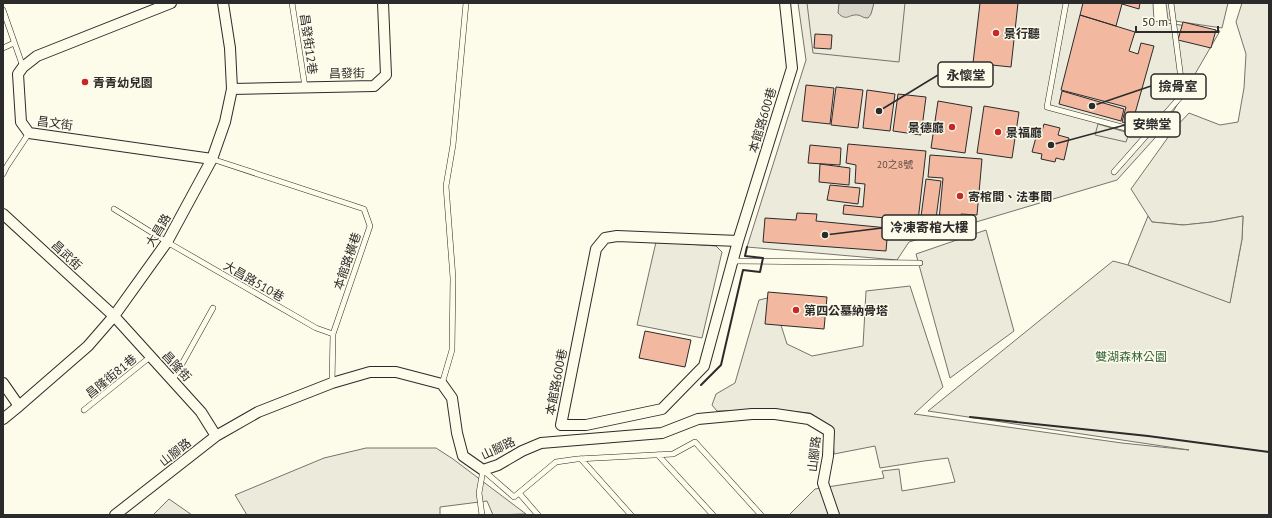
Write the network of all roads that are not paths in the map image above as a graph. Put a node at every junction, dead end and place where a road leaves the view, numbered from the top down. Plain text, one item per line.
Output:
1 (171, 3) edge
2 (223, 3) edge
3 (292, 3) edge
4 (383, 3) edge
5 (466, 3) edge
6 (785, 3) edge
7 (1066, 3) edge
8 (1171, 3) edge
9 (3, 10) edge
10 (14, 43) junction
11 (3, 48) edge
12 (23, 67) junction
13 (305, 87) junction
14 (232, 89) junction
15 (29, 132) junction
16 (1148, 134) junction
17 (212, 159) junction
18 (5, 165) edge
19 (1114, 172) dead end
20 (3, 174) edge
21 (114, 209) dead end
22 (3, 214) edge
23 (738, 241) junction
24 (167, 242) junction
25 (733, 261) junction
26 (920, 263) dead end
27 (213, 308) dead end
28 (114, 316) junction
29 (333, 334) junction
30 (150, 357) junction
31 (173, 380) junction
32 (3, 383) edge
33 (332, 383) junction
34 (442, 384) junction
35 (19, 406) junction
36 (84, 410) dead end
37 (3, 419) edge
38 (216, 436) junction
39 (658, 455) junction
40 (581, 459) junction
41 (482, 470) junction
42 (519, 493) junction
43 (115, 515) edge
44 (482, 515) edge
45 (538, 515) edge
46 (631, 515) edge
47 (713, 515) edge
48 (761, 515) edge
49 (834, 515) edge

1 - 12 street
2 - 14 street, 大昌路
3 - 13 lane, 昌發街12巷
4 - 13 street, 昌發街
5 - 34 lane
6 - 23 street, 本館路600巷
7 - 16 lane
8 - 16 lane
9 - 10 lane
10 - 11 lane
10 - 12 lane
12 - 15 street, 昌文街
13 - 14 street, 昌發街
14 - 17 street, 大昌路
15 - 17 street, 昌文街
15 - 18 lane
16 - 19 lane
17 - 24 street, 大昌路
17 - 29 lane, 本館路橫巷
18 - 20 lane
21 - 24 lane, 大昌路510巷
22 - 28 street, 昌武街
23 - 25 street, 本館路600巷
23 - 25 street, 本館路600巷
24 - 28 street, 大昌路
24 - 29 lane, 大昌路510巷
25 - 26 lane
27 - 31 lane
28 - 30 street, 昌隆街
28 - 35 street, 大昌路
29 - 33 lane, 本館路橫巷
30 - 31 street, 昌隆街
30 - 36 lane, 昌隆街81巷
31 - 38 street, 昌隆街
32 - 35 street
33 - 34 street, 山腳路
33 - 38 street, 山腳路
34 - 41 street, 山腳路
35 - 37 street, 大昌路
38 - 43 street, 山腳路
39 - 40 lane
39 - 47 lane
39 - 48 lane
40 - 42 lane
40 - 46 lane
41 - 42 lane
41 - 44 lane
41 - 49 street, 山腳路
42 - 45 lane

